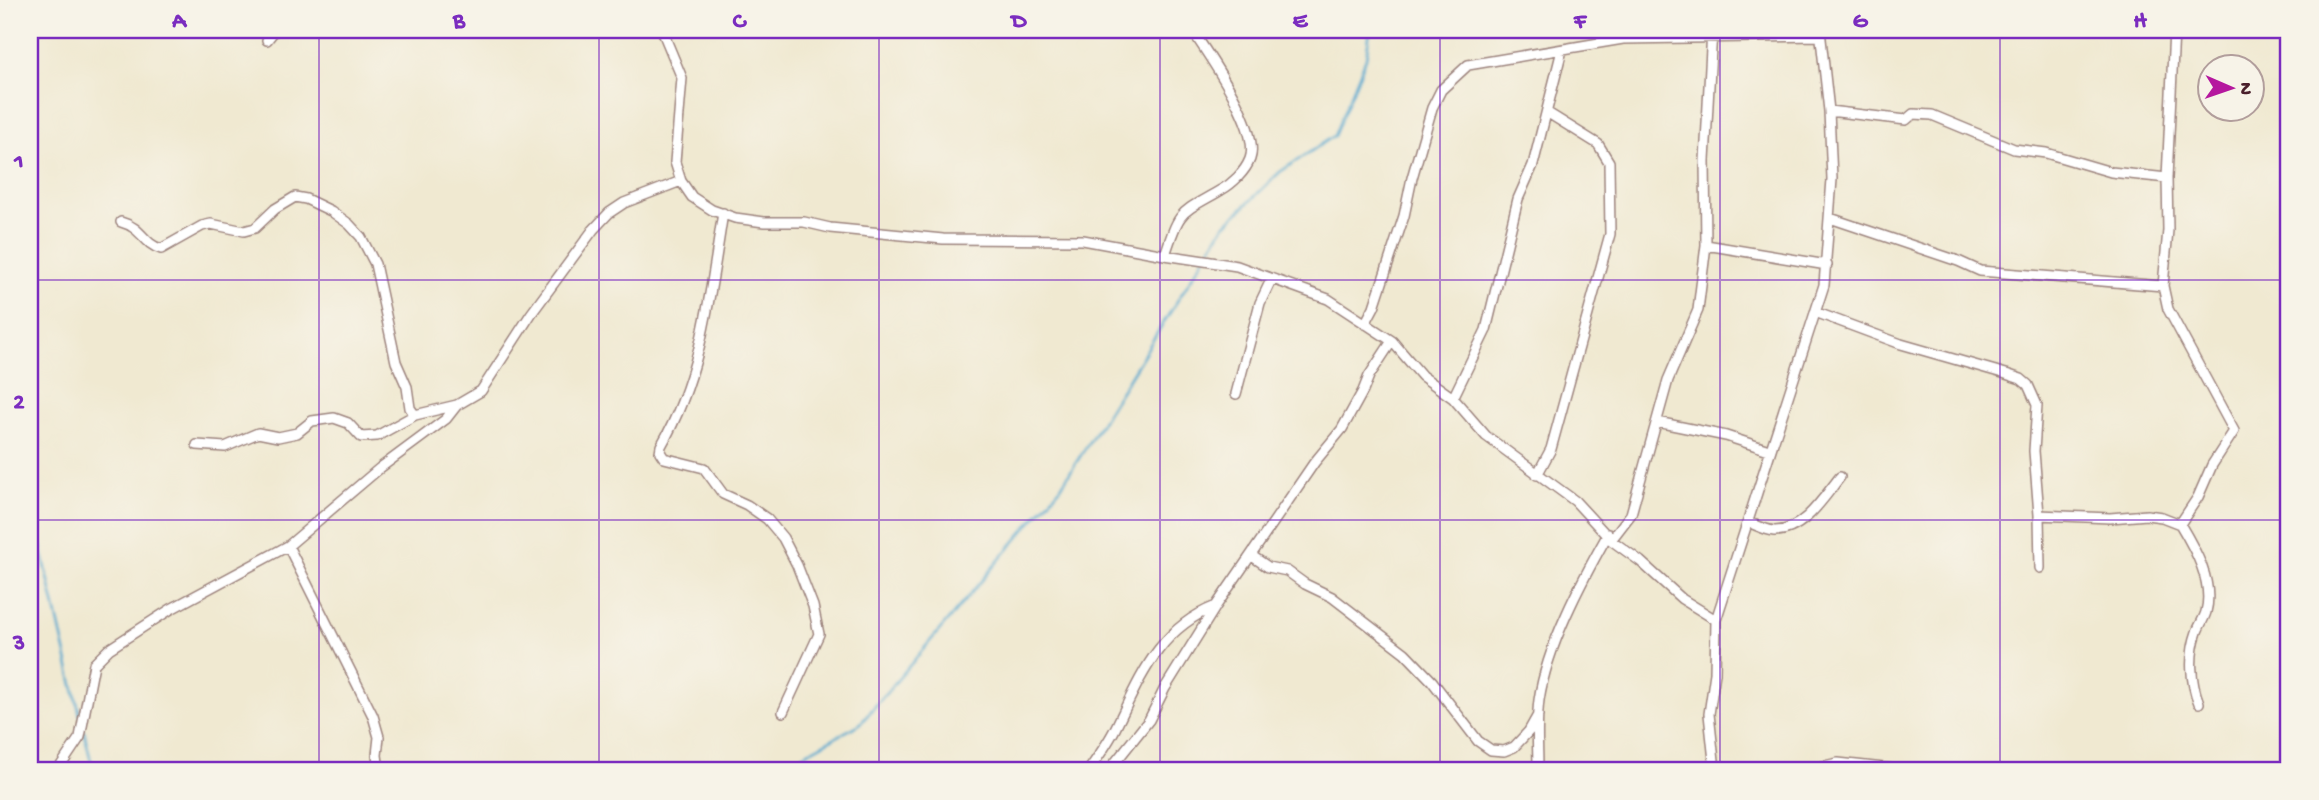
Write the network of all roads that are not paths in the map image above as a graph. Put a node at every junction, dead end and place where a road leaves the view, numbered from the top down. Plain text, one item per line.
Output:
1 (275, 30) edge
2 (662, 30) edge
3 (1192, 30) edge
4 (2174, 30) edge
5 (1821, 33) edge
6 (1712, 34) edge
7 (1671, 35) edge
8 (267, 40) dead end
9 (1562, 50) junction
10 (1829, 111) junction
11 (1548, 113) junction
12 (2167, 178) junction
13 (681, 181) junction
14 (723, 214) junction
15 (1830, 218) junction
16 (121, 222) dead end
17 (1706, 244) junction
18 (1165, 255) junction
19 (1827, 264) junction
20 (1272, 280) junction
21 (2163, 286) junction
22 (1815, 312) junction
23 (1365, 324) junction
24 (1392, 341) junction
25 (1236, 394) dead end
26 (1453, 398) junction
27 (457, 405) junction
28 (415, 415) junction
29 (1657, 422) junction
30 (197, 445) dead end
31 (1769, 450) junction
32 (1537, 475) junction
33 (1840, 477) dead end
34 (2039, 515) junction
35 (1748, 522) junction
36 (2180, 524) junction
37 (1609, 537) junction
38 (288, 546) junction
39 (1252, 556) junction
40 (2040, 568) dead end
41 (1216, 606) junction
42 (1716, 620) junction
43 (2199, 703) dead end
44 (783, 712) dead end
45 (1538, 715) junction
46 (58, 770) edge
47 (379, 770) edge
48 (1089, 770) edge
49 (1112, 770) edge
50 (1538, 770) edge
51 (1715, 770) edge
52 (1805, 770) edge
53 (1902, 770) edge

1 - 8 street
2 - 13 street
3 - 18 street
4 - 12 street
5 - 6 street
5 - 10 street
6 - 7 street
6 - 17 street
7 - 9 street
9 - 11 street
9 - 23 street
10 - 12 street
10 - 15 street
11 - 26 street
11 - 32 street
12 - 21 street
13 - 14 street
13 - 27 street
14 - 18 street
14 - 44 street
15 - 19 street
15 - 21 street
16 - 28 street
17 - 19 street
17 - 29 street
18 - 20 street
19 - 22 street
20 - 23 street
20 - 25 street
21 - 36 street
22 - 31 street
22 - 34 street
23 - 24 street
24 - 26 street
24 - 39 street
26 - 32 street
27 - 28 street
27 - 38 street
28 - 30 street
29 - 31 street
29 - 37 street
31 - 35 street
32 - 37 street
33 - 35 street
34 - 36 street
34 - 40 street
35 - 42 street
36 - 43 street
37 - 42 street
37 - 45 street
38 - 46 street
38 - 47 street
39 - 41 street
39 - 45 street
41 - 48 street
41 - 49 street
42 - 51 street
45 - 50 street
52 - 53 street

